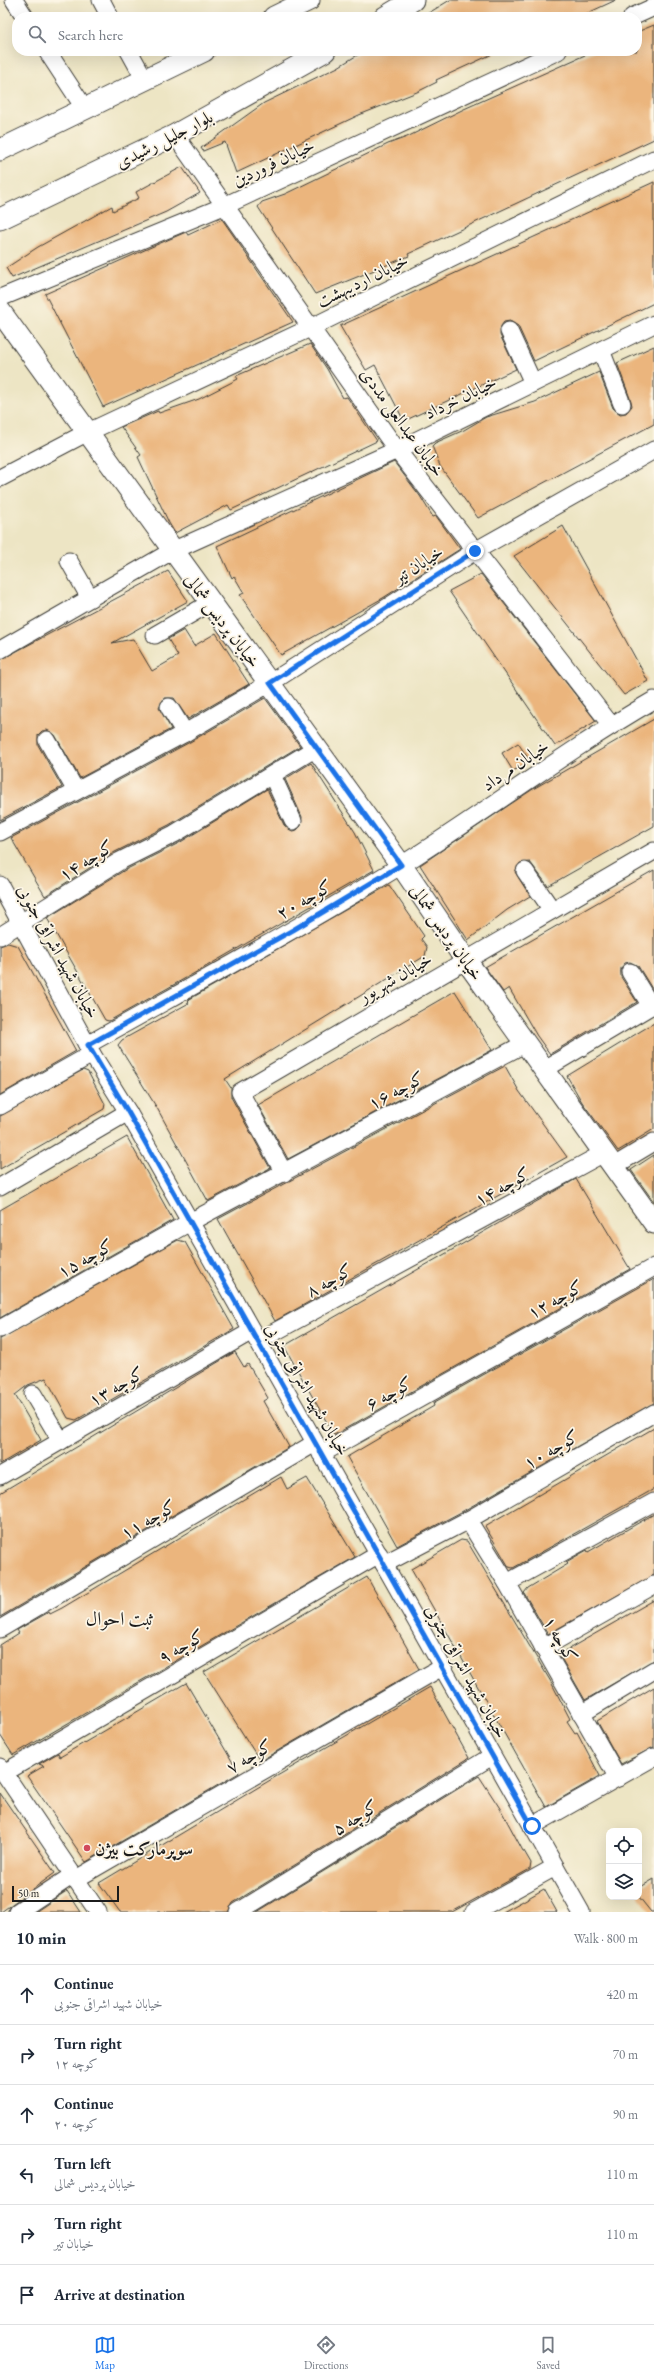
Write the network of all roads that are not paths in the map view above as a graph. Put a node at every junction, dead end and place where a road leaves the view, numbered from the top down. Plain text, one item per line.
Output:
1 (14, 0) edge
2 (101, 0) edge
3 (309, 0) edge
4 (413, 0) edge
5 (654, 7) edge
6 (22, 12) edge
7 (107, 12) edge
8 (284, 12) edge
9 (394, 12) edge
10 (642, 12) edge
11 (50, 56) edge
12 (132, 56) edge
13 (194, 56) edge
14 (316, 56) edge
15 (547, 56) edge
16 (145, 80) junction
17 (84, 109) junction
18 (175, 135) junction
19 (0, 150) edge
20 (654, 159) edge
21 (224, 206) junction
22 (0, 220) edge
23 (0, 298) edge
24 (0, 311) edge
25 (654, 324) edge
26 (310, 328) junction
27 (509, 331) dead end
28 (601, 350) junction
29 (533, 383) junction
30 (622, 404) dead end
31 (86, 433) junction
32 (397, 450) junction
33 (654, 450) edge
34 (0, 478) edge
35 (172, 551) junction
36 (475, 551) junction
37 (69, 560) dead end
38 (90, 598) junction
39 (210, 603) junction
40 (155, 635) dead end
41 (0, 650) edge
42 (270, 683) junction
43 (654, 700) edge
44 (169, 707) dead end
45 (610, 725) junction
46 (185, 733) junction
47 (46, 740) dead end
48 (316, 748) junction
49 (272, 775) junction
50 (76, 791) junction
51 (293, 821) dead end
52 (0, 832) edge
53 (654, 851) edge
54 (401, 865) junction
55 (525, 871) dead end
56 (0, 885) edge
57 (552, 910) junction
58 (22, 923) junction
59 (0, 936) edge
60 (465, 959) junction
61 (630, 972) dead end
62 (652, 1005) edge
63 (526, 1043) junction
64 (90, 1049) junction
65 (545, 1068) junction
66 (0, 1106) edge
67 (128, 1112) junction
68 (654, 1142) edge
69 (609, 1159) junction
70 (284, 1173) junction
71 (0, 1187) edge
72 (190, 1222) junction
73 (654, 1223) edge
74 (418, 1254) joint
75 (654, 1267) edge
76 (0, 1329) edge
77 (255, 1336) junction
78 (476, 1367) joint
79 (33, 1394) dead end
80 (654, 1413) edge
81 (61, 1441) junction
82 (318, 1448) junction
83 (0, 1476) edge
84 (654, 1502) edge
85 (468, 1520) junction
86 (381, 1559) junction
87 (507, 1583) junction
88 (654, 1585) edge
89 (0, 1629) edge
90 (543, 1648) junction
91 (442, 1667) junction
92 (654, 1670) edge
93 (581, 1714) junction
94 (492, 1756) junction
95 (654, 1757) edge
96 (2, 1770) edge
97 (618, 1778) junction
98 (532, 1826) junction
99 (555, 1867) junction
100 (75, 1877) junction
101 (17, 1912) edge
102 (98, 1912) edge
103 (238, 1912) edge
104 (474, 1912) edge
105 (581, 1912) edge

1 - 6 street
2 - 7 street
3 - 8 street
4 - 9 street
5 - 10 street
11 - 17 street
12 - 16 street
13 - 16 street
14 - 18 street, بلوار جلیل رشیدی
15 - 21 street, خیابان فروردین
16 - 17 street
17 - 19 street
18 - 21 street, خیابان عبدالعلی مددی
18 - 22 street, بلوار جلیل رشیدی
20 - 26 street, خیابان اردیبهشت
21 - 23 street, خیابان فروردین
21 - 26 street, خیابان عبدالعلی مددی
24 - 31 street, خیابان پردیس شمالی
25 - 28 street, خیابان خرداد
26 - 31 street, خیابان اردیبهشت
26 - 32 street, خیابان عبدالعلی مددی
27 - 29 street
28 - 29 street, خیابان خرداد
28 - 30 street
29 - 32 street, خیابان خرداد
31 - 34 street, خیابان اردیبهشت
31 - 35 street, خیابان پردیس شمالی
32 - 35 street, خیابان خرداد
32 - 36 street, خیابان عبدالعلی مددی
33 - 36 street, خیابان تیر
35 - 38 street, خیابان خرداد
35 - 39 street, خیابان پردیس شمالی
36 - 42 street, خیابان تیر
36 - 45 street, خیابان عبدالعلی مددی
37 - 38 street
38 - 41 street, خیابان خرداد
39 - 40 street
39 - 42 street, خیابان پردیس شمالی
42 - 46 street, خیابان تیر
42 - 48 street, خیابان پردیس شمالی
43 - 45 street, خیابان مرداد
44 - 46 street
45 - 54 street, خیابان مرداد
46 - 50 street, خیابان تیر
47 - 50 street
48 - 49 street, کوچه ۱۴
48 - 54 street, خیابان پردیس شمالی
49 - 51 street
49 - 58 street, کوچه ۱۴
50 - 52 street
53 - 57 street, خیابان شهریور
54 - 60 street, خیابان پردیس شمالی
54 - 64 street, کوچه ۲۰
55 - 57 street
56 - 58 street, خیابان شهید اشراقی جنوبی
57 - 60 street, خیابان شهریور
58 - 59 street, کوچه ۱۴
58 - 64 street, خیابان شهید اشراقی جنوبی
60 - 63 street, خیابان پردیس شمالی
60 - 70 street, خیابان شهریور
61 - 62 street
62 - 65 street
63 - 65 street, خیابان پردیس شمالی
63 - 70 street, کوچه ۱۶
64 - 66 street
64 - 67 street, خیابان شهید اشراقی جنوبی
65 - 69 street, خیابان پردیس شمالی
67 - 71 street
67 - 72 street, خیابان شهید اشراقی جنوبی
68 - 69 street, کوچه ۱۴
69 - 73 street, خیابان پردیس شمالی
69 - 74 street, کوچه ۱۴
70 - 72 street
72 - 76 street, کوچه ۱۵
72 - 77 street, خیابان شهید اشراقی جنوبی
74 - 77 street, کوچه ۸
75 - 78 street, کوچه ۱۲
77 - 81 street, کوچه ۱۳
77 - 82 street, خیابان شهید اشراقی جنوبی
78 - 82 street, کوچه ۶
79 - 81 street
80 - 85 street, کوچه ۱۰
81 - 83 street, کوچه ۱۳
82 - 86 street, خیابان شهید اشراقی جنوبی
82 - 89 street, کوچه ۱۱
84 - 87 street
85 - 86 street, کوچه ۱۰
85 - 87 street, کوچه ۱
86 - 91 street, خیابان شهید اشراقی جنوبی
86 - 96 street, کوچه ۹
87 - 90 street, کوچه ۱
88 - 90 street
90 - 93 street, کوچه ۱
91 - 94 street, خیابان شهید اشراقی جنوبی
91 - 100 street, کوچه ۷
92 - 93 street
93 - 97 street, کوچه ۱
94 - 98 street, خیابان شهید اشراقی جنوبی
94 - 103 street, کوچه ۵
95 - 97 street
96 - 100 street
97 - 98 street
98 - 99 street, خیابان شهید اشراقی جنوبی
99 - 104 street
99 - 105 street, خیابان شهید اشراقی جنوبی
100 - 101 street
100 - 102 street

